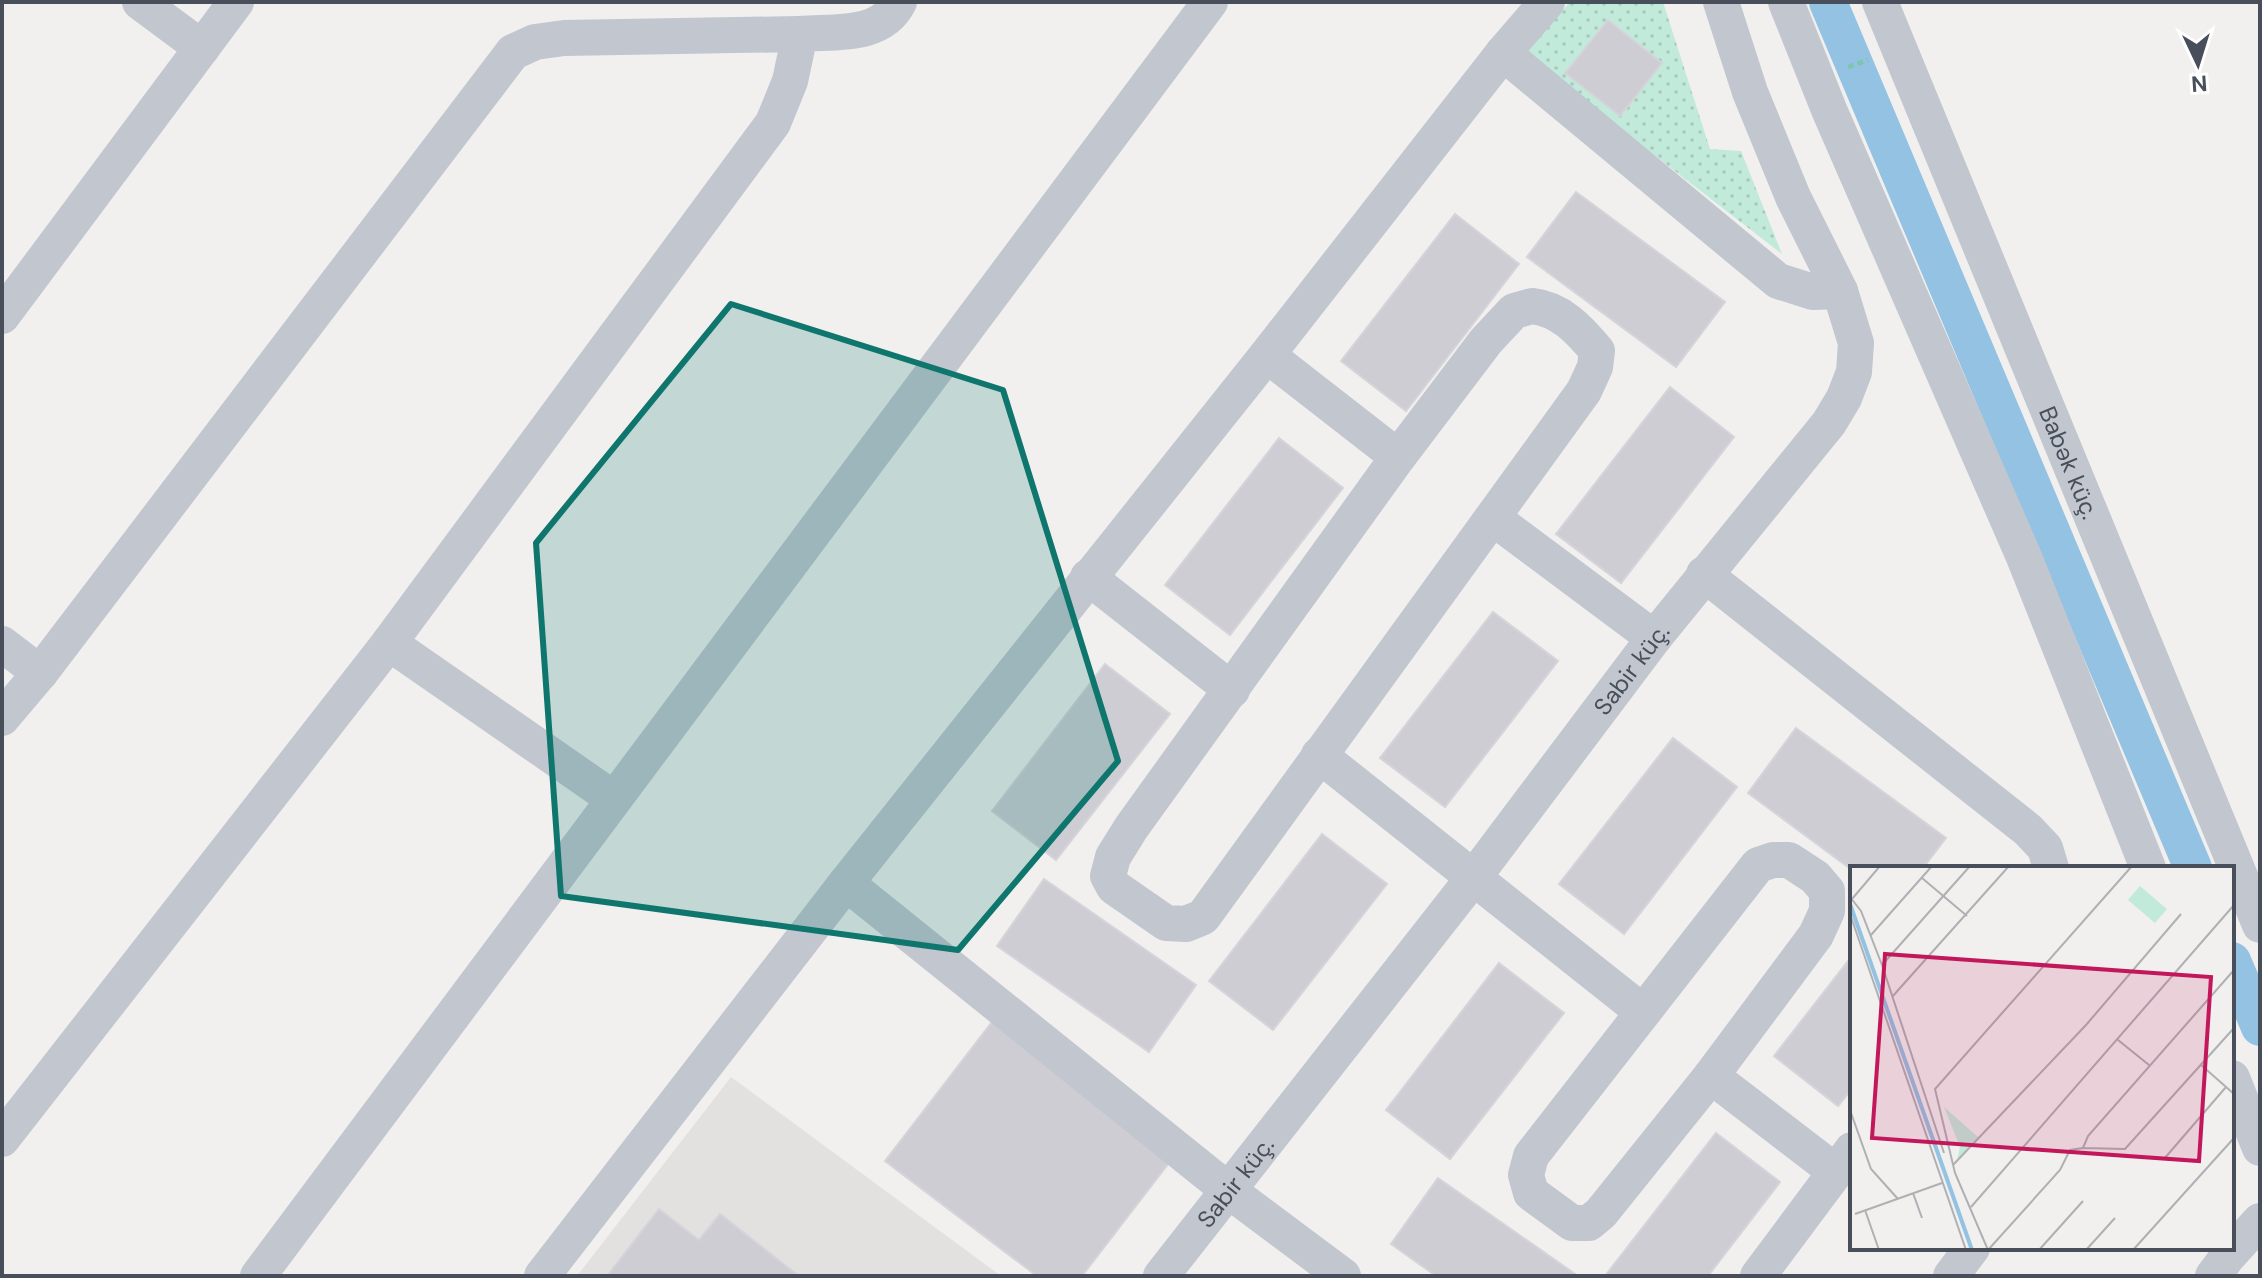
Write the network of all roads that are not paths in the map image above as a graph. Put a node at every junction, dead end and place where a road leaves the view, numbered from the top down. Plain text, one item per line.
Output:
1 (140, 2) edge
2 (236, 2) edge
3 (899, 2) edge
4 (1210, 2) edge
5 (1547, 2) edge
6 (1721, 2) edge
7 (1786, 2) edge
8 (1880, 2) edge
9 (800, 34) junction
10 (202, 48) junction
11 (1503, 53) junction
12 (1840, 291) junction
13 (2, 316) edge
14 (1267, 355) junction
15 (1398, 457) junction
16 (1493, 518) junction
17 (1704, 574) junction
18 (1088, 577) junction
19 (1654, 638) junction
20 (389, 643) junction
21 (2, 644) edge
22 (40, 673) junction
23 (1232, 690) junction
24 (2, 718) edge
25 (1319, 755) junction
26 (614, 799) junction
27 (2050, 866) edge
28 (2147, 866) edge
29 (1474, 877) junction
30 (846, 883) junction
31 (2260, 925) edge
32 (1643, 1012) junction
33 (1711, 1076) junction
34 (2234, 1083) edge
35 (2, 1139) edge
36 (2260, 1148) edge
37 (1844, 1161) edge
38 (1228, 1190) junction
39 (2260, 1221) edge
40 (2234, 1249) edge
41 (1970, 1250) edge
42 (2233, 1250) edge
43 (258, 1276) edge
44 (542, 1276) edge
45 (1161, 1276) edge
46 (1343, 1276) edge
47 (1758, 1276) edge
48 (1951, 1276) edge
49 (2213, 1276) edge

1 - 10 street
2 - 10 street
3 - 9 street
4 - 26 street
5 - 11 street
6 - 12 street, Sabir küç.
7 - 28 street
8 - 31 street, Babək küç.
9 - 20 street
9 - 22 street
10 - 13 street
11 - 12 street
11 - 14 street
12 - 17 street, Sabir küç.
14 - 15 street
14 - 18 street
15 - 16 street
15 - 23 street
16 - 19 street
16 - 25 street
17 - 19 street, Sabir küç.
17 - 27 street
18 - 23 street
18 - 30 street
19 - 29 street, Sabir küç.
20 - 26 street
20 - 35 street
21 - 22 street
22 - 24 street
23 - 25 street
25 - 29 street
26 - 43 street
29 - 32 street
29 - 38 street, Sabir küç.
30 - 38 street
30 - 44 street
32 - 33 street
32 - 33 street
33 - 37 street
34 - 36 street
37 - 47 street
38 - 45 street, Sabir küç.
38 - 46 street
39 - 40 street
41 - 48 street
42 - 49 street

